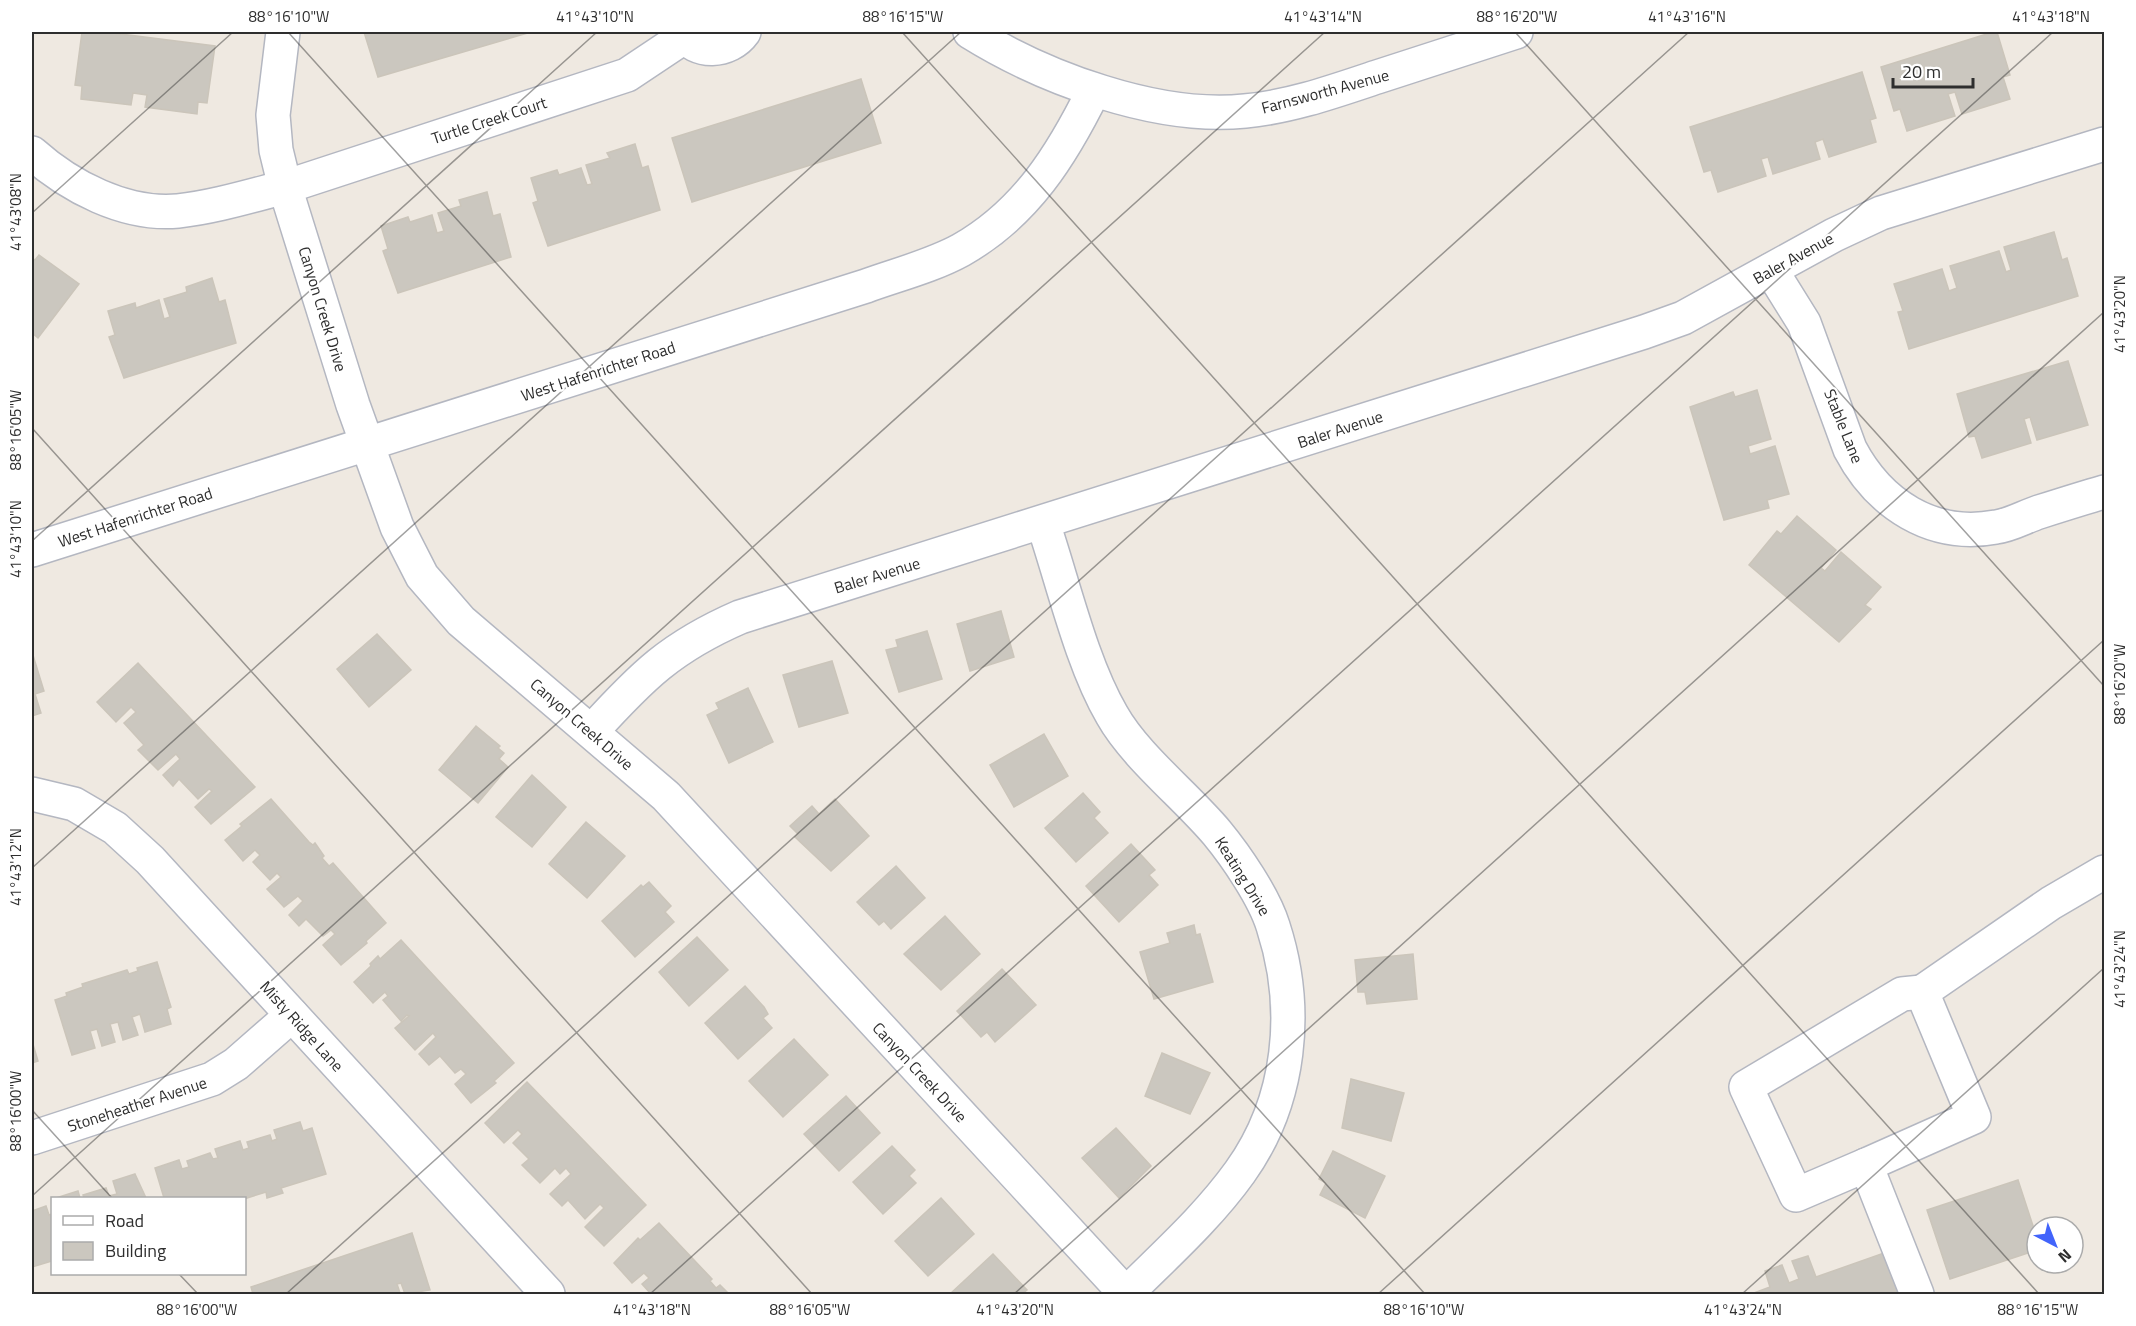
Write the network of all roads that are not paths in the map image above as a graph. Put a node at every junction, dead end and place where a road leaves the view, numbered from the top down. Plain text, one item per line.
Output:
1 (283, 32) edge
2 (744, 32) edge
3 (970, 32) edge
4 (1516, 32) edge
5 (683, 34) edge
6 (1094, 90) junction
7 (2104, 144) edge
8 (32, 153) edge
9 (285, 186) junction
10 (1771, 270) junction
11 (367, 444) junction
12 (2104, 492) edge
13 (1043, 523) junction
14 (32, 550) edge
15 (592, 731) junction
16 (32, 794) edge
17 (2104, 872) edge
18 (1922, 992) junction
19 (292, 1015) junction
20 (32, 1138) edge
21 (1866, 1165) junction
22 (546, 1294) edge
23 (1126, 1294) edge
24 (1917, 1294) edge

1 - 9 street, Canyon Creek Drive
2 - 5 street, Turtle Creek Court
3 - 6 street, Farnsworth Avenue
4 - 6 street, Farnsworth Avenue
5 - 9 street, Turtle Creek Court
6 - 11 street, West Hafenrichter Road
7 - 10 street, Baler Avenue
8 - 9 street, Turtle Creek Court
9 - 11 street, Canyon Creek Drive
10 - 12 street, Stable Lane
10 - 13 street, Baler Avenue
11 - 14 street, West Hafenrichter Road
11 - 15 street, Canyon Creek Drive
13 - 15 street, Baler Avenue
13 - 23 street, Keating Drive
15 - 23 street, Canyon Creek Drive
16 - 19 street, Misty Ridge Lane
17 - 18 street
18 - 21 street
18 - 21 street
19 - 20 street, Stoneheather Avenue
19 - 22 street, Misty Ridge Lane
21 - 24 street

